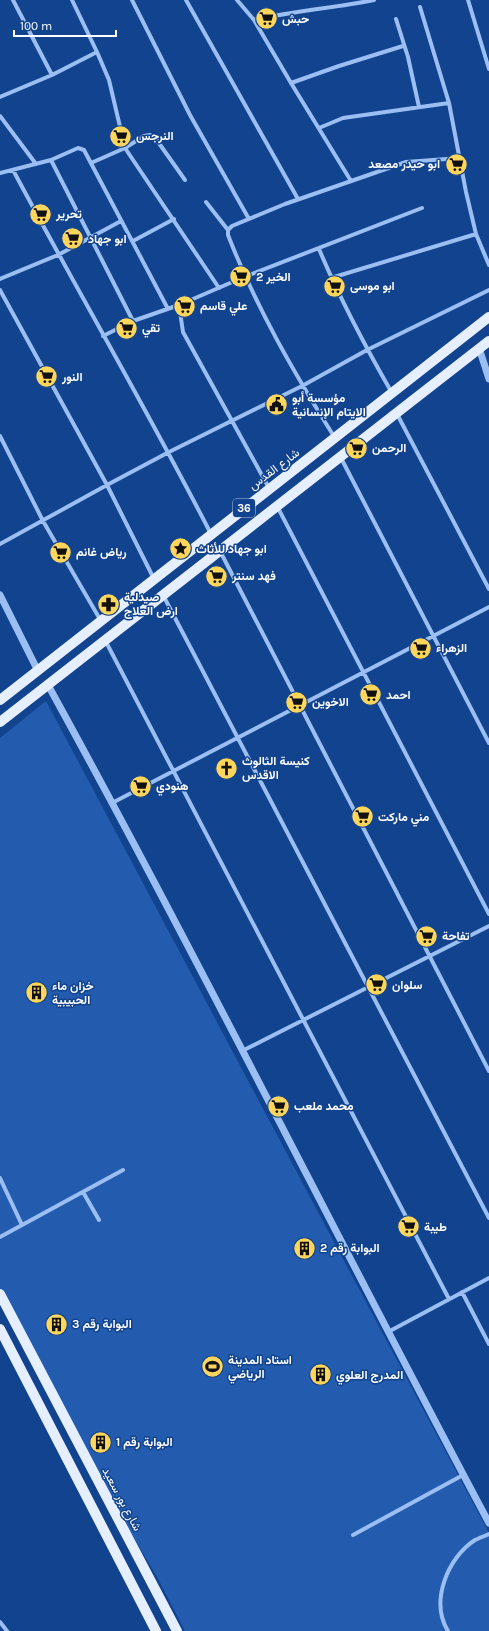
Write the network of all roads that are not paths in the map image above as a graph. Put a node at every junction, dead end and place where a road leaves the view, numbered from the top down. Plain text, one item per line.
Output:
1 (13, 0) edge
2 (72, 0) edge
3 (132, 0) edge
4 (186, 0) edge
5 (237, 0) edge
6 (374, 0) edge
7 (468, 0) edge
8 (364, 1) edge
9 (420, 8) dead end
10 (396, 19) dead end
11 (254, 20) junction
12 (403, 46) junction
13 (97, 52) junction
14 (489, 69) edge
15 (52, 75) junction
16 (291, 83) junction
17 (0, 97) edge
18 (449, 103) junction
19 (419, 107) junction
20 (0, 116) edge
21 (319, 128) junction
22 (125, 148) junction
23 (460, 158) junction
24 (51, 160) junction
25 (91, 163) junction
26 (36, 164) junction
27 (13, 170) junction
28 (0, 173) edge
29 (185, 180) dead end
30 (351, 181) junction
31 (298, 199) junction
32 (206, 202) dead end
33 (422, 208) dead end
34 (174, 219) junction
35 (249, 219) junction
36 (121, 221) junction
37 (228, 230) junction
38 (476, 234) junction
39 (90, 238) junction
40 (133, 241) junction
41 (319, 249) junction
42 (58, 255) junction
43 (489, 264) edge
44 (244, 277) junction
45 (331, 278) junction
46 (0, 279) edge
47 (219, 288) junction
48 (0, 290) edge
49 (489, 290) edge
50 (179, 305) junction
51 (168, 308) junction
52 (489, 317) edge
53 (133, 321) junction
54 (103, 336) junction
55 (489, 340) edge
56 (479, 348) junction
57 (367, 350) junction
58 (489, 379) edge
59 (302, 386) junction
60 (392, 394) junction
61 (396, 413) junction
62 (232, 421) junction
63 (0, 436) edge
64 (335, 438) junction
65 (169, 452) junction
66 (340, 457) junction
67 (300, 465) junction
68 (311, 479) junction
69 (107, 485) junction
70 (269, 488) junction
71 (277, 506) junction
72 (43, 521) junction
73 (211, 535) junction
74 (0, 544) edge
75 (220, 551) junction
76 (154, 580) junction
77 (489, 589) edge
78 (137, 593) junction
79 (0, 595) edge
80 (163, 595) junction
81 (122, 604) junction
82 (489, 607) edge
83 (144, 610) junction
84 (135, 616) junction
85 (101, 621) junction
86 (433, 636) junction
87 (105, 640) junction
88 (38, 671) junction
89 (363, 672) junction
90 (48, 685) junction
91 (0, 700) edge
92 (300, 705) junction
93 (0, 722) edge
94 (238, 737) junction
95 (489, 743) edge
96 (174, 771) junction
97 (112, 803) junction
98 (489, 914) edge
99 (489, 926) edge
100 (430, 956) junction
101 (368, 987) junction
102 (304, 1020) junction
103 (242, 1051) junction
104 (489, 1071) edge
105 (123, 1170) dead end
106 (0, 1178) edge
107 (83, 1192) junction
108 (489, 1218) edge
109 (99, 1220) dead end
110 (22, 1225) junction
111 (0, 1237) edge
112 (489, 1278) edge
113 (462, 1292) junction
114 (0, 1294) edge
115 (449, 1299) junction
116 (0, 1329) edge
117 (387, 1332) junction
118 (489, 1344) edge
119 (463, 1475) junction
120 (489, 1523) edge
121 (489, 1534) edge
122 (353, 1535) dead end
123 (0, 1622) edge
124 (2, 1628) edge
125 (7, 1631) edge
126 (156, 1631) edge
127 (177, 1631) edge
128 (448, 1631) edge

1 - 15 street
2 - 13 street
3 - 35 street
4 - 31 street
5 - 11 street
6 - 8 street
7 - 14 street
8 - 11 street
9 - 18 street
10 - 12 street
11 - 16 street
12 - 16 street
12 - 19 street
13 - 15 street
13 - 22 street
15 - 17 street
16 - 21 street
18 - 19 street
18 - 23 street
19 - 21 street
20 - 26 street
21 - 30 street
22 - 25 street
22 - 29 street
22 - 34 street
23 - 30 street
23 - 38 street
24 - 25 street
24 - 26 street
24 - 39 street
25 - 36 street
26 - 27 street
27 - 28 street
27 - 42 street
30 - 31 street
31 - 35 street
32 - 37 street
33 - 41 street
34 - 40 street
34 - 47 street
35 - 37 street
36 - 39 street
36 - 40 street
37 - 44 street
38 - 43 street
38 - 45 street
39 - 42 street
39 - 53 street
40 - 51 street
41 - 44 street
41 - 45 street
42 - 46 street
42 - 54 street
44 - 47 street
44 - 59 street
45 - 57 street
47 - 50 street
48 - 69 street
49 - 57 street
50 - 51 street
50 - 62 street
51 - 53 street
52 - 60 main road, شارع القدس / 36
53 - 54 street
54 - 65 street
55 - 56 main road, 36
56 - 58 street
56 - 61 main road, 36
57 - 59 street
57 - 60 street
59 - 62 street
59 - 64 street
60 - 64 main road, شارع القدس / 36
61 - 66 main road, 36
61 - 77 street
62 - 65 street
62 - 70 street
63 - 72 street
64 - 67 main road, شارع القدس / 36
65 - 69 street
65 - 73 street
66 - 68 main road, 36
66 - 86 street
67 - 68 main road
67 - 70 main road, شارع القدس / 36
68 - 71 main road, 36
69 - 72 street
69 - 76 street
70 - 73 main road, شارع القدس / 36
71 - 75 main road, 36
71 - 89 street
72 - 74 street
72 - 85 street
73 - 76 main road, شارع القدس / 36
75 - 80 main road, 36
75 - 92 street
76 - 78 main road, شارع القدس / 36
78 - 81 main road, شارع القدس / 36
78 - 83 main road
79 - 88 street
80 - 83 main road, 36
80 - 94 street
81 - 84 main road
81 - 85 main road, شارع القدس / 36
82 - 86 street
83 - 84 main road, 36
84 - 87 main road, 36
85 - 88 main road, شارع القدس / 36
86 - 89 street
86 - 95 street
87 - 90 main road, 36
87 - 96 street
88 - 91 main road, شارع القدس / 36
89 - 92 street
89 - 98 street
90 - 93 main road, 36
90 - 97 street
92 - 94 street
92 - 100 street
94 - 96 street
94 - 101 street
96 - 97 street
96 - 102 street
97 - 103 street
99 - 100 street
100 - 101 street
100 - 104 street
101 - 102 street
101 - 108 street
102 - 103 street
102 - 115 street
103 - 117 street
105 - 107 street
106 - 110 street
107 - 109 street
107 - 110 street
110 - 111 street
112 - 113 street
113 - 115 street
113 - 118 street
114 - 127 main road, شارع بور سعيد
115 - 117 street
116 - 126 main road
117 - 119 street
119 - 120 street
119 - 122 street
121 - 128 street
123 - 124 street
124 - 125 street

